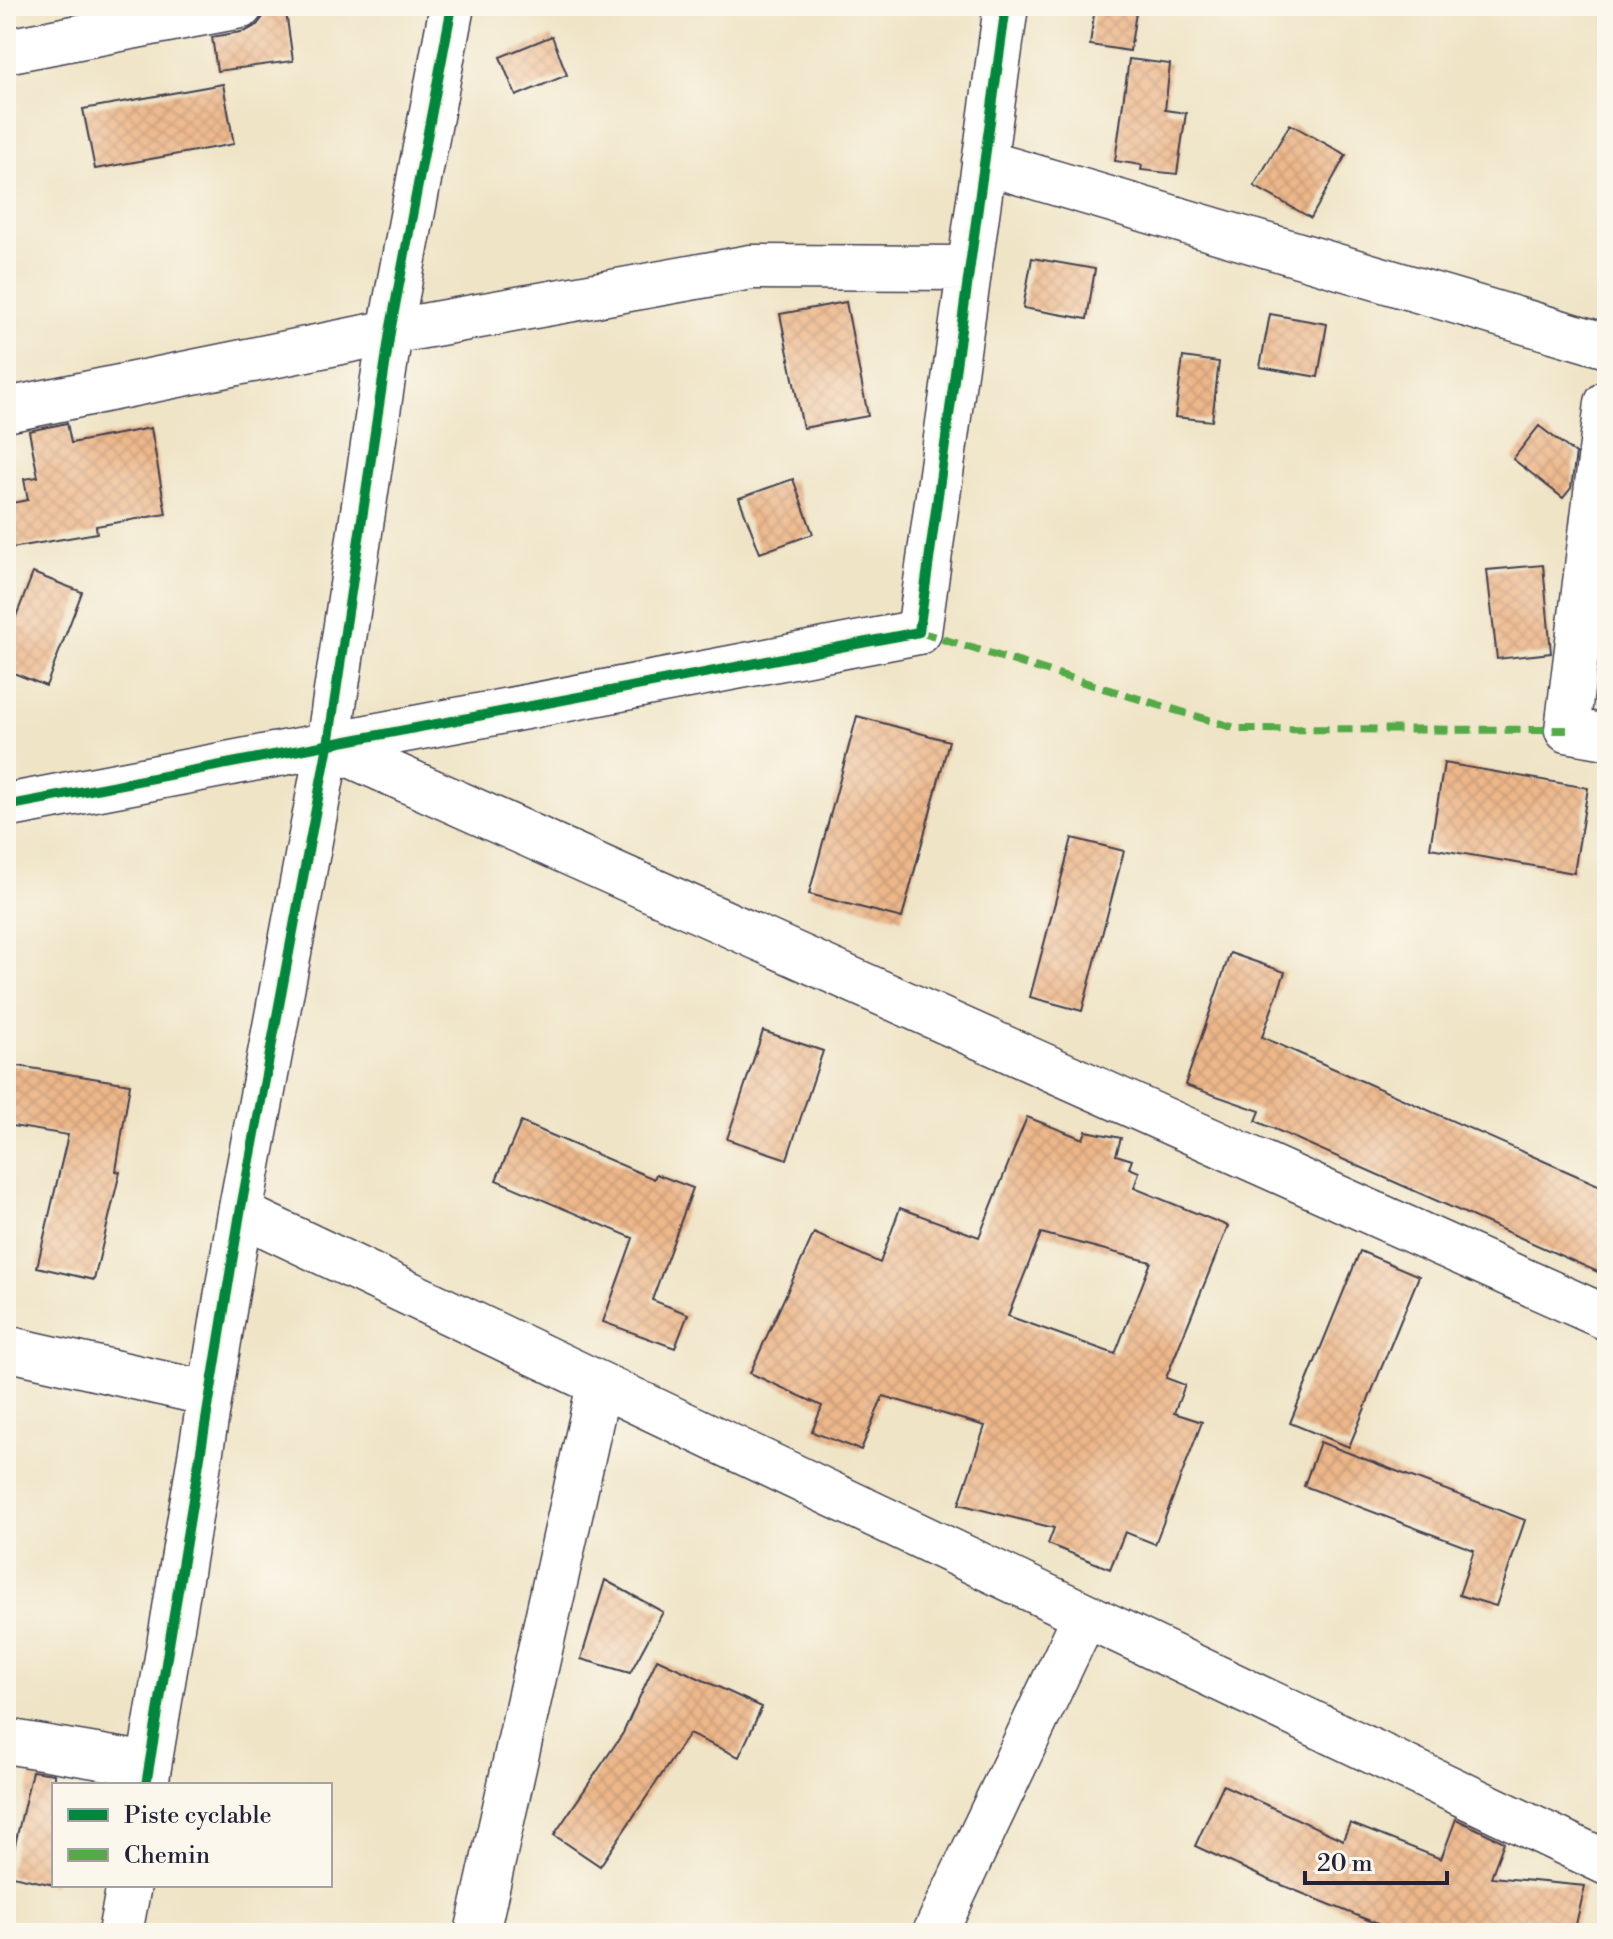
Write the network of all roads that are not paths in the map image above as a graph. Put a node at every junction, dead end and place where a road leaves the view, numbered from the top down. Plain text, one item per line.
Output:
1 (241, 6) edge
2 (452, 6) edge
3 (1006, 6) edge
4 (6, 51) edge
5 (984, 162) junction
6 (968, 268) junction
7 (390, 332) junction
8 (1607, 346) edge
9 (1607, 403) edge
10 (6, 410) edge
11 (1607, 737) edge
12 (328, 745) junction
13 (6, 806) edge
14 (240, 1213) junction
15 (1607, 1318) edge
16 (6, 1348) edge
17 (599, 1385) junction
18 (210, 1394) junction
19 (1084, 1618) junction
20 (6, 1741) edge
21 (148, 1775) edge
22 (1607, 1863) edge
23 (129, 1887) edge
24 (120, 1933) edge
25 (477, 1933) edge
26 (935, 1933) edge

1 - 4 street
2 - 7 street
3 - 5 street
5 - 6 street
5 - 8 street
6 - 7 street
6 - 12 street
7 - 10 street
7 - 12 street
9 - 11 street
12 - 13 street
12 - 14 street
12 - 15 street
14 - 17 street
14 - 18 street
16 - 18 street
17 - 19 street
17 - 25 street
18 - 21 street
19 - 22 street
19 - 26 street
20 - 21 street
23 - 24 street

